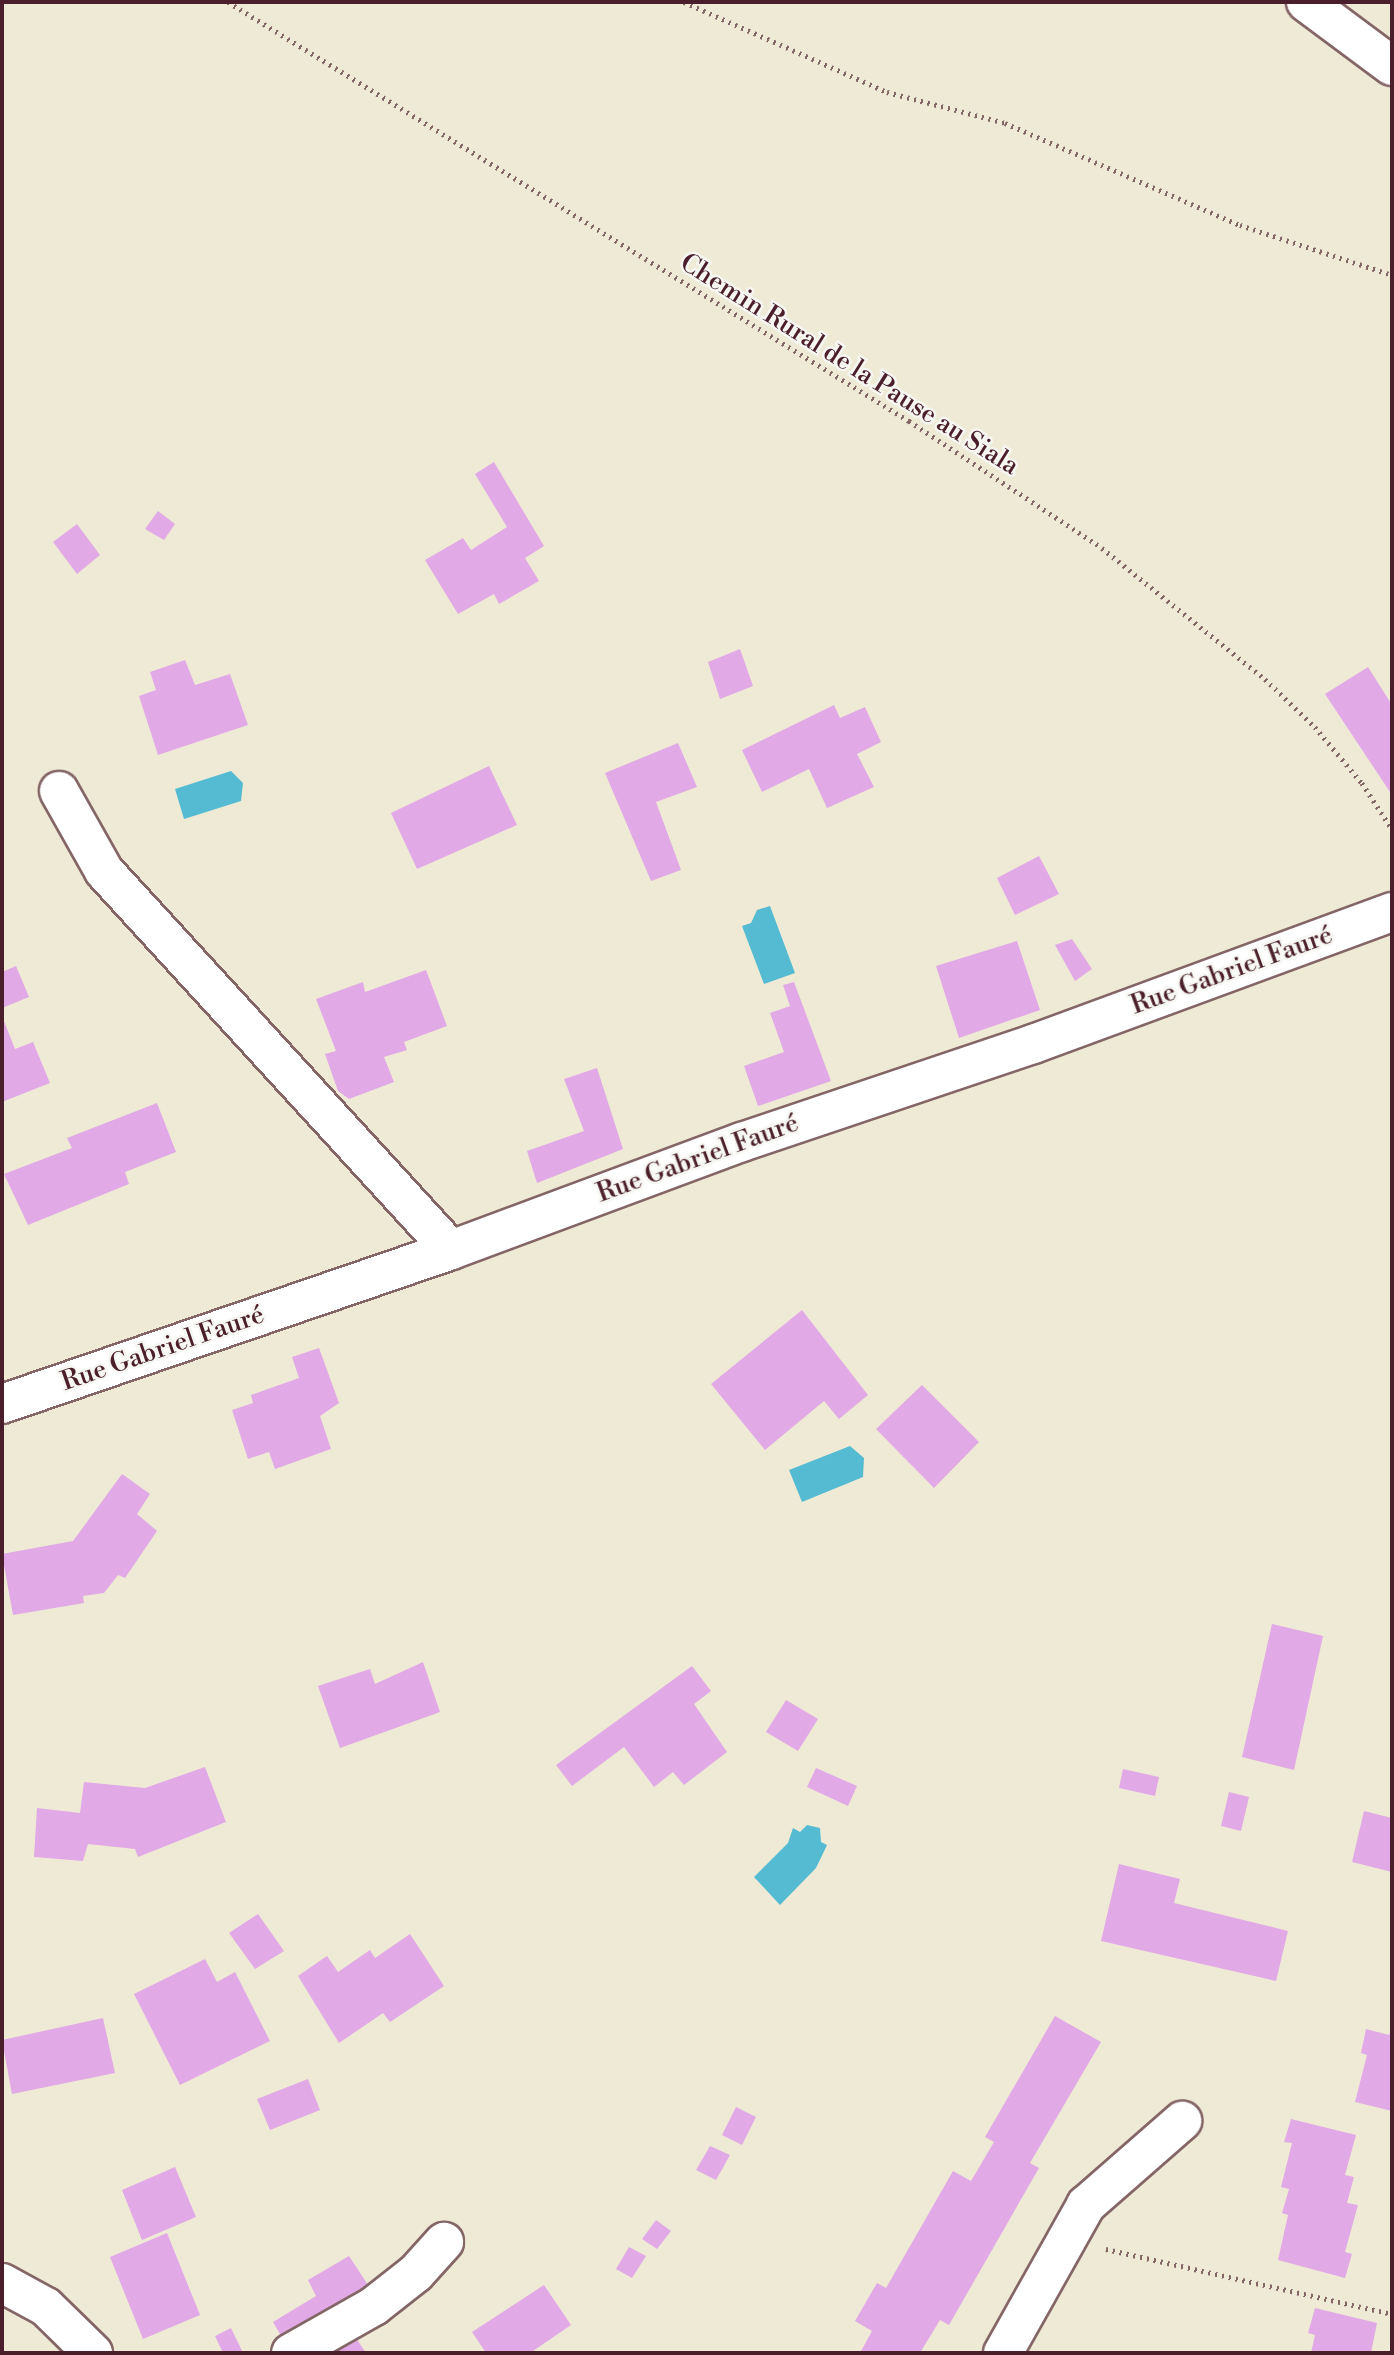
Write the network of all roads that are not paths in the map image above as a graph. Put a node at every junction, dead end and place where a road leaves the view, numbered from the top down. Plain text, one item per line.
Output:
1 (1306, 2) edge
2 (1392, 66) edge
3 (59, 790) dead end
4 (1392, 912) edge
5 (451, 1250) junction
6 (2, 1404) edge
7 (1182, 2121) dead end
8 (444, 2242) dead end
9 (2, 2283) edge
10 (93, 2353) edge
11 (291, 2353) edge
12 (1003, 2353) edge

1 - 2 street
3 - 5 street
4 - 5 street, Rue Gabriel Fauré
5 - 6 street, Rue Gabriel Fauré
7 - 12 street
8 - 11 street
9 - 10 street

